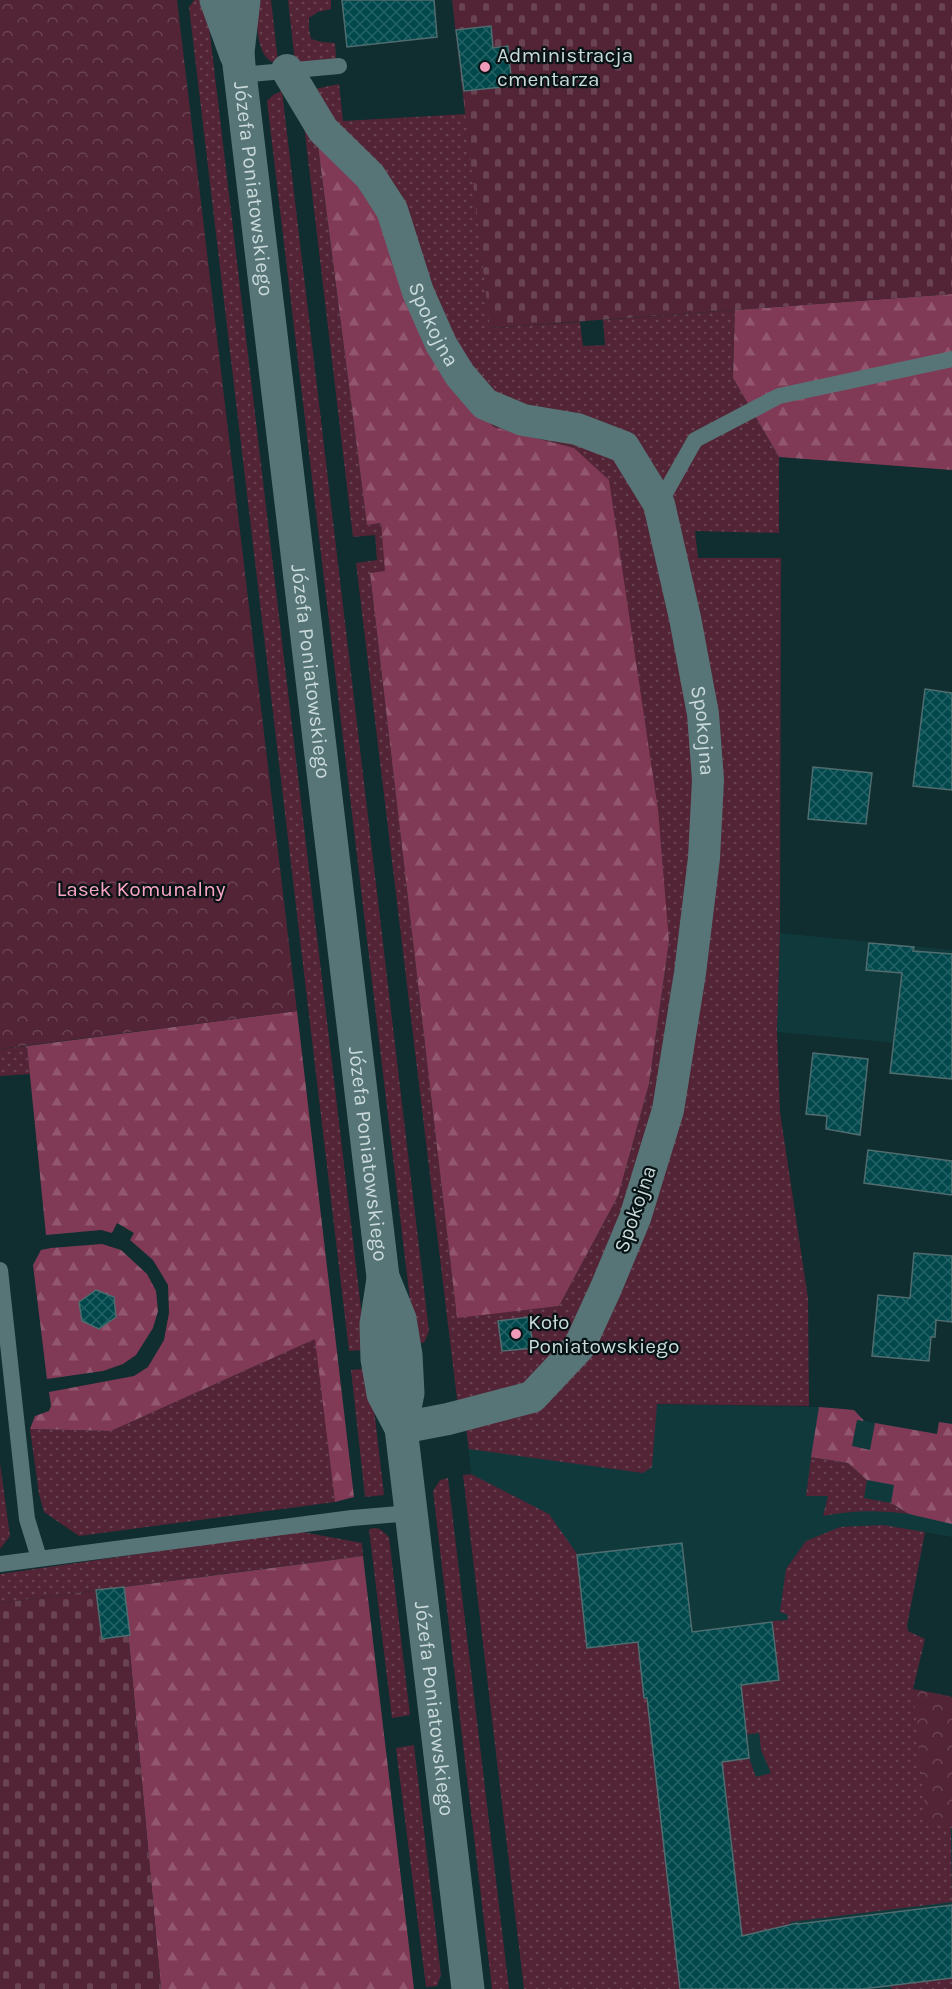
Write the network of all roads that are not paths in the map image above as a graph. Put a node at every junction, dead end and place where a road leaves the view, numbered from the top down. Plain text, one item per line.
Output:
1 (216, 0) edge
2 (244, 0) edge
3 (339, 66) dead end
4 (239, 70) junction
5 (288, 70) junction
6 (952, 359) edge
7 (659, 504) junction
8 (0, 1270) edge
9 (401, 1428) junction
10 (411, 1513) junction
11 (39, 1558) junction
12 (0, 1564) edge
13 (468, 1989) edge

1 - 4 street, Józefa Poniatowskiego
2 - 4 street, Józefa Poniatowskiego
3 - 5 lane
4 - 5 lane
4 - 9 street, Józefa Poniatowskiego
5 - 7 street, Spokojna
6 - 7 lane
7 - 9 street, Spokojna
8 - 11 lane
9 - 10 street, Józefa Poniatowskiego
10 - 11 lane
10 - 13 street, Józefa Poniatowskiego
11 - 12 lane

